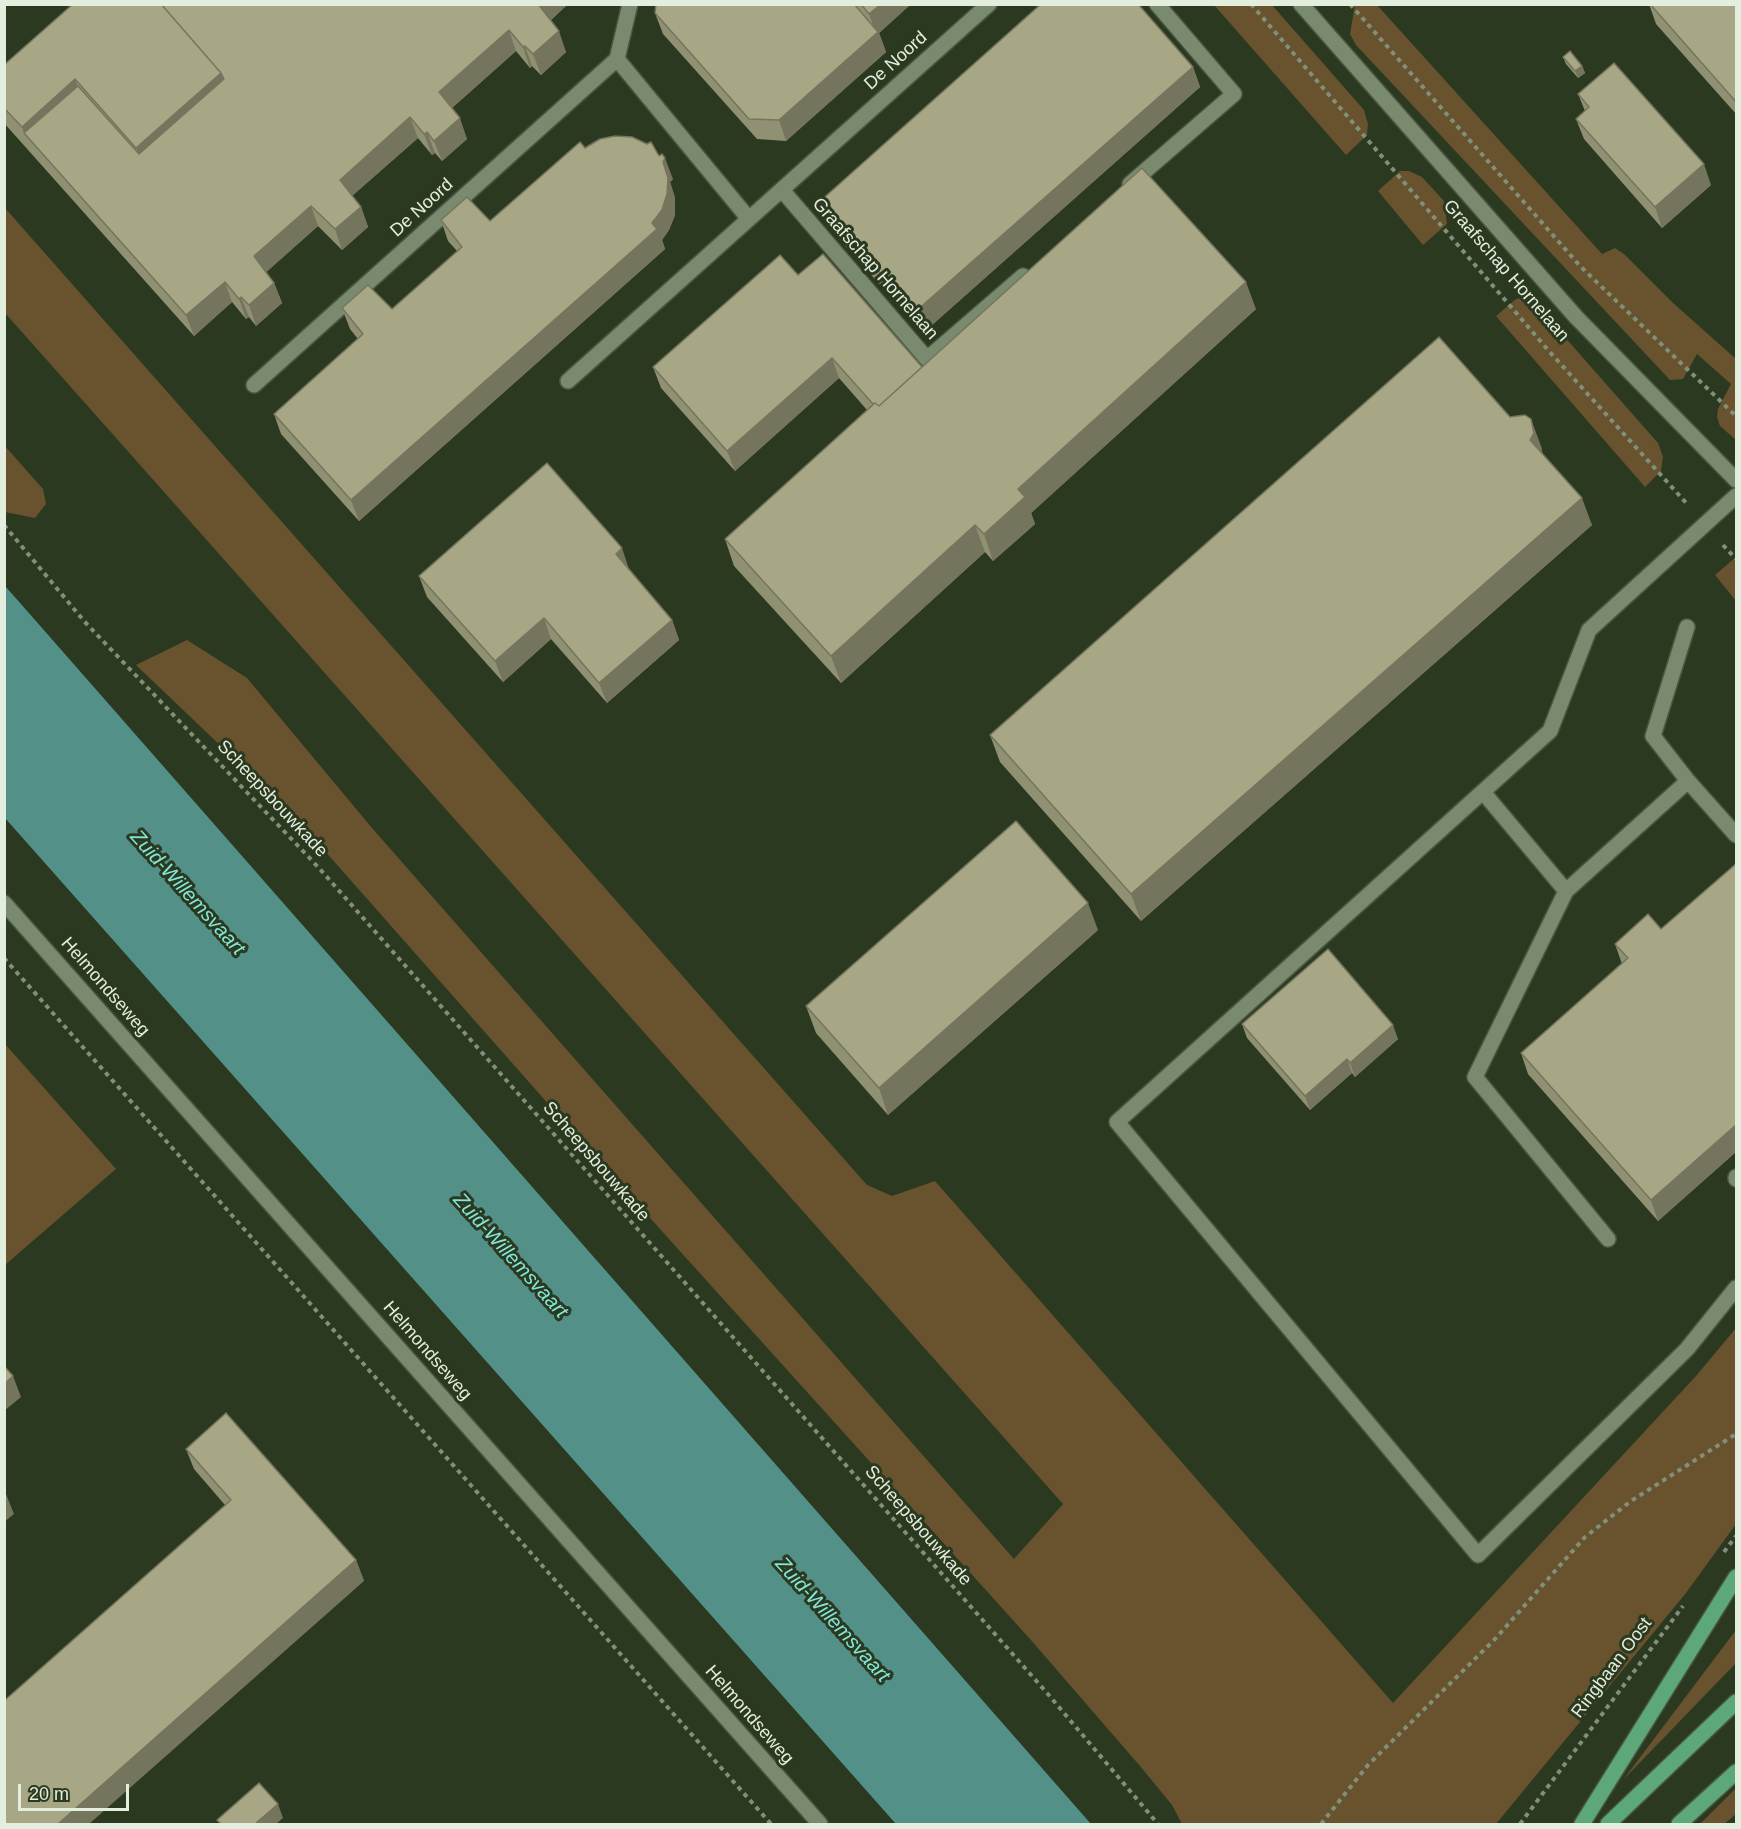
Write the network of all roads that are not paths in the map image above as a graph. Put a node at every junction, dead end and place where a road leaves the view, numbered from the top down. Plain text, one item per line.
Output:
1 (630, 4) edge
2 (989, 4) edge
3 (1156, 4) edge
4 (1301, 4) edge
5 (617, 59) junction
6 (782, 190) junction
7 (1116, 195) edge
8 (749, 219) junction
9 (1035, 266) edge
10 (568, 381) dead end
11 (254, 385) dead end
12 (1737, 480) edge
13 (1737, 496) edge
14 (1687, 627) dead end
15 (1688, 781) junction
16 (1483, 792) junction
17 (1737, 836) edge
18 (1566, 891) junction
19 (4, 903) edge
20 (1608, 1239) dead end
21 (1737, 1288) edge
22 (1737, 1577) edge
23 (1737, 1702) edge
24 (1737, 1772) edge
25 (820, 1824) edge
26 (1582, 1824) edge
27 (1608, 1824) edge
28 (1679, 1824) edge

1 - 5 street
2 - 6 street, De Noord
3 - 7 street
4 - 12 street, Graafschap Hornelaan
5 - 8 street
5 - 11 street, De Noord
6 - 8 street, De Noord
6 - 9 street, Graafschap Hornelaan
8 - 10 street, De Noord
13 - 16 street
14 - 15 street
15 - 17 street
15 - 18 street
16 - 18 street
16 - 21 street
18 - 20 street
19 - 25 street, Helmondseweg
22 - 26 main road
23 - 27 main road
24 - 28 main road

